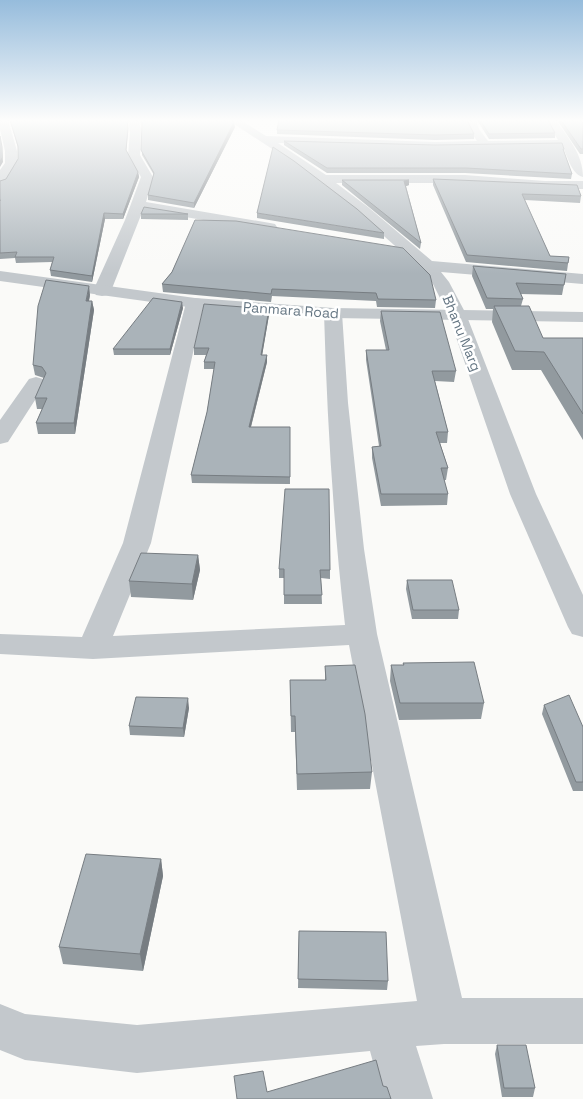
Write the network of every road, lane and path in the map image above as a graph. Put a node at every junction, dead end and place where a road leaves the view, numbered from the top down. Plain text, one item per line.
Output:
1 (143, 171) edge
2 (312, 171) edge
3 (323, 179) junction
4 (583, 186) edge
5 (139, 205) junction
6 (282, 229) edge
7 (378, 245) edge
8 (407, 250) junction
9 (427, 266) junction
10 (0, 276) edge
11 (583, 280) edge
12 (102, 291) junction
13 (195, 303) junction
14 (333, 313) junction
15 (457, 314) junction
16 (583, 317) edge
17 (36, 383) dead end
18 (0, 437) edge
19 (583, 627) edge
20 (362, 634) junction
21 (0, 644) edge
22 (93, 648) junction
23 (583, 1020) edge
24 (444, 1021) junction
25 (387, 1026) junction
26 (0, 1027) edge
27 (408, 1099) edge

1 - 5 street
2 - 3 street, Bhanu Marg
3 - 4 street
3 - 8 street, Bhanu Marg
5 - 6 street
5 - 12 street
7 - 8 street
8 - 9 street, Bhanu Marg
9 - 11 street
9 - 15 street, Bhanu Marg
10 - 12 street, Panmara Road
12 - 13 street, Panmara Road
13 - 14 street, Panmara Road
13 - 22 street
14 - 15 street, Panmara Road
14 - 20 street
15 - 16 street, Panmara Road
15 - 19 street, Bhanu Marg
17 - 18 street
20 - 22 street
20 - 24 street
21 - 22 street
23 - 24 street
24 - 25 street
25 - 26 street
25 - 27 street

